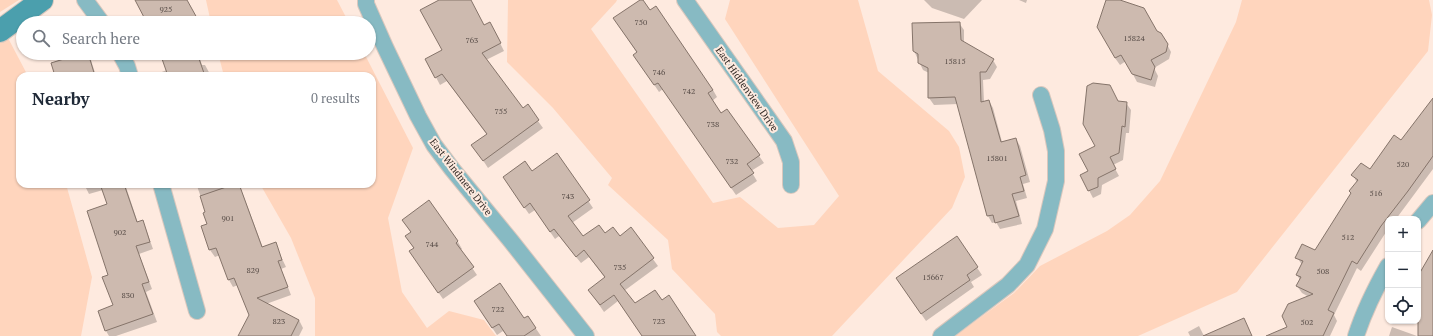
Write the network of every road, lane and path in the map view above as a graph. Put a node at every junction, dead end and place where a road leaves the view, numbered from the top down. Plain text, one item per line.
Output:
1 (42, 0) edge
2 (85, 0) edge
3 (366, 0) edge
4 (685, 0) edge
5 (20, 16) edge
6 (97, 16) edge
7 (371, 16) edge
8 (16, 19) edge
9 (376, 27) edge
10 (0, 31) edge
11 (124, 60) edge
12 (129, 72) edge
13 (1041, 95) dead end
14 (791, 184) dead end
15 (162, 188) edge
16 (1433, 203) edge
17 (1421, 217) edge
18 (1385, 272) edge
19 (197, 311) dead end
20 (586, 336) edge
21 (940, 336) edge
22 (1356, 336) edge

1 - 5 street
2 - 6 street
3 - 7 street, East Windmere Drive
4 - 14 street, East Hiddenview Drive
8 - 10 street
9 - 20 street, East Windmere Drive
11 - 12 street
13 - 21 street
15 - 19 street
16 - 17 street
18 - 22 street

